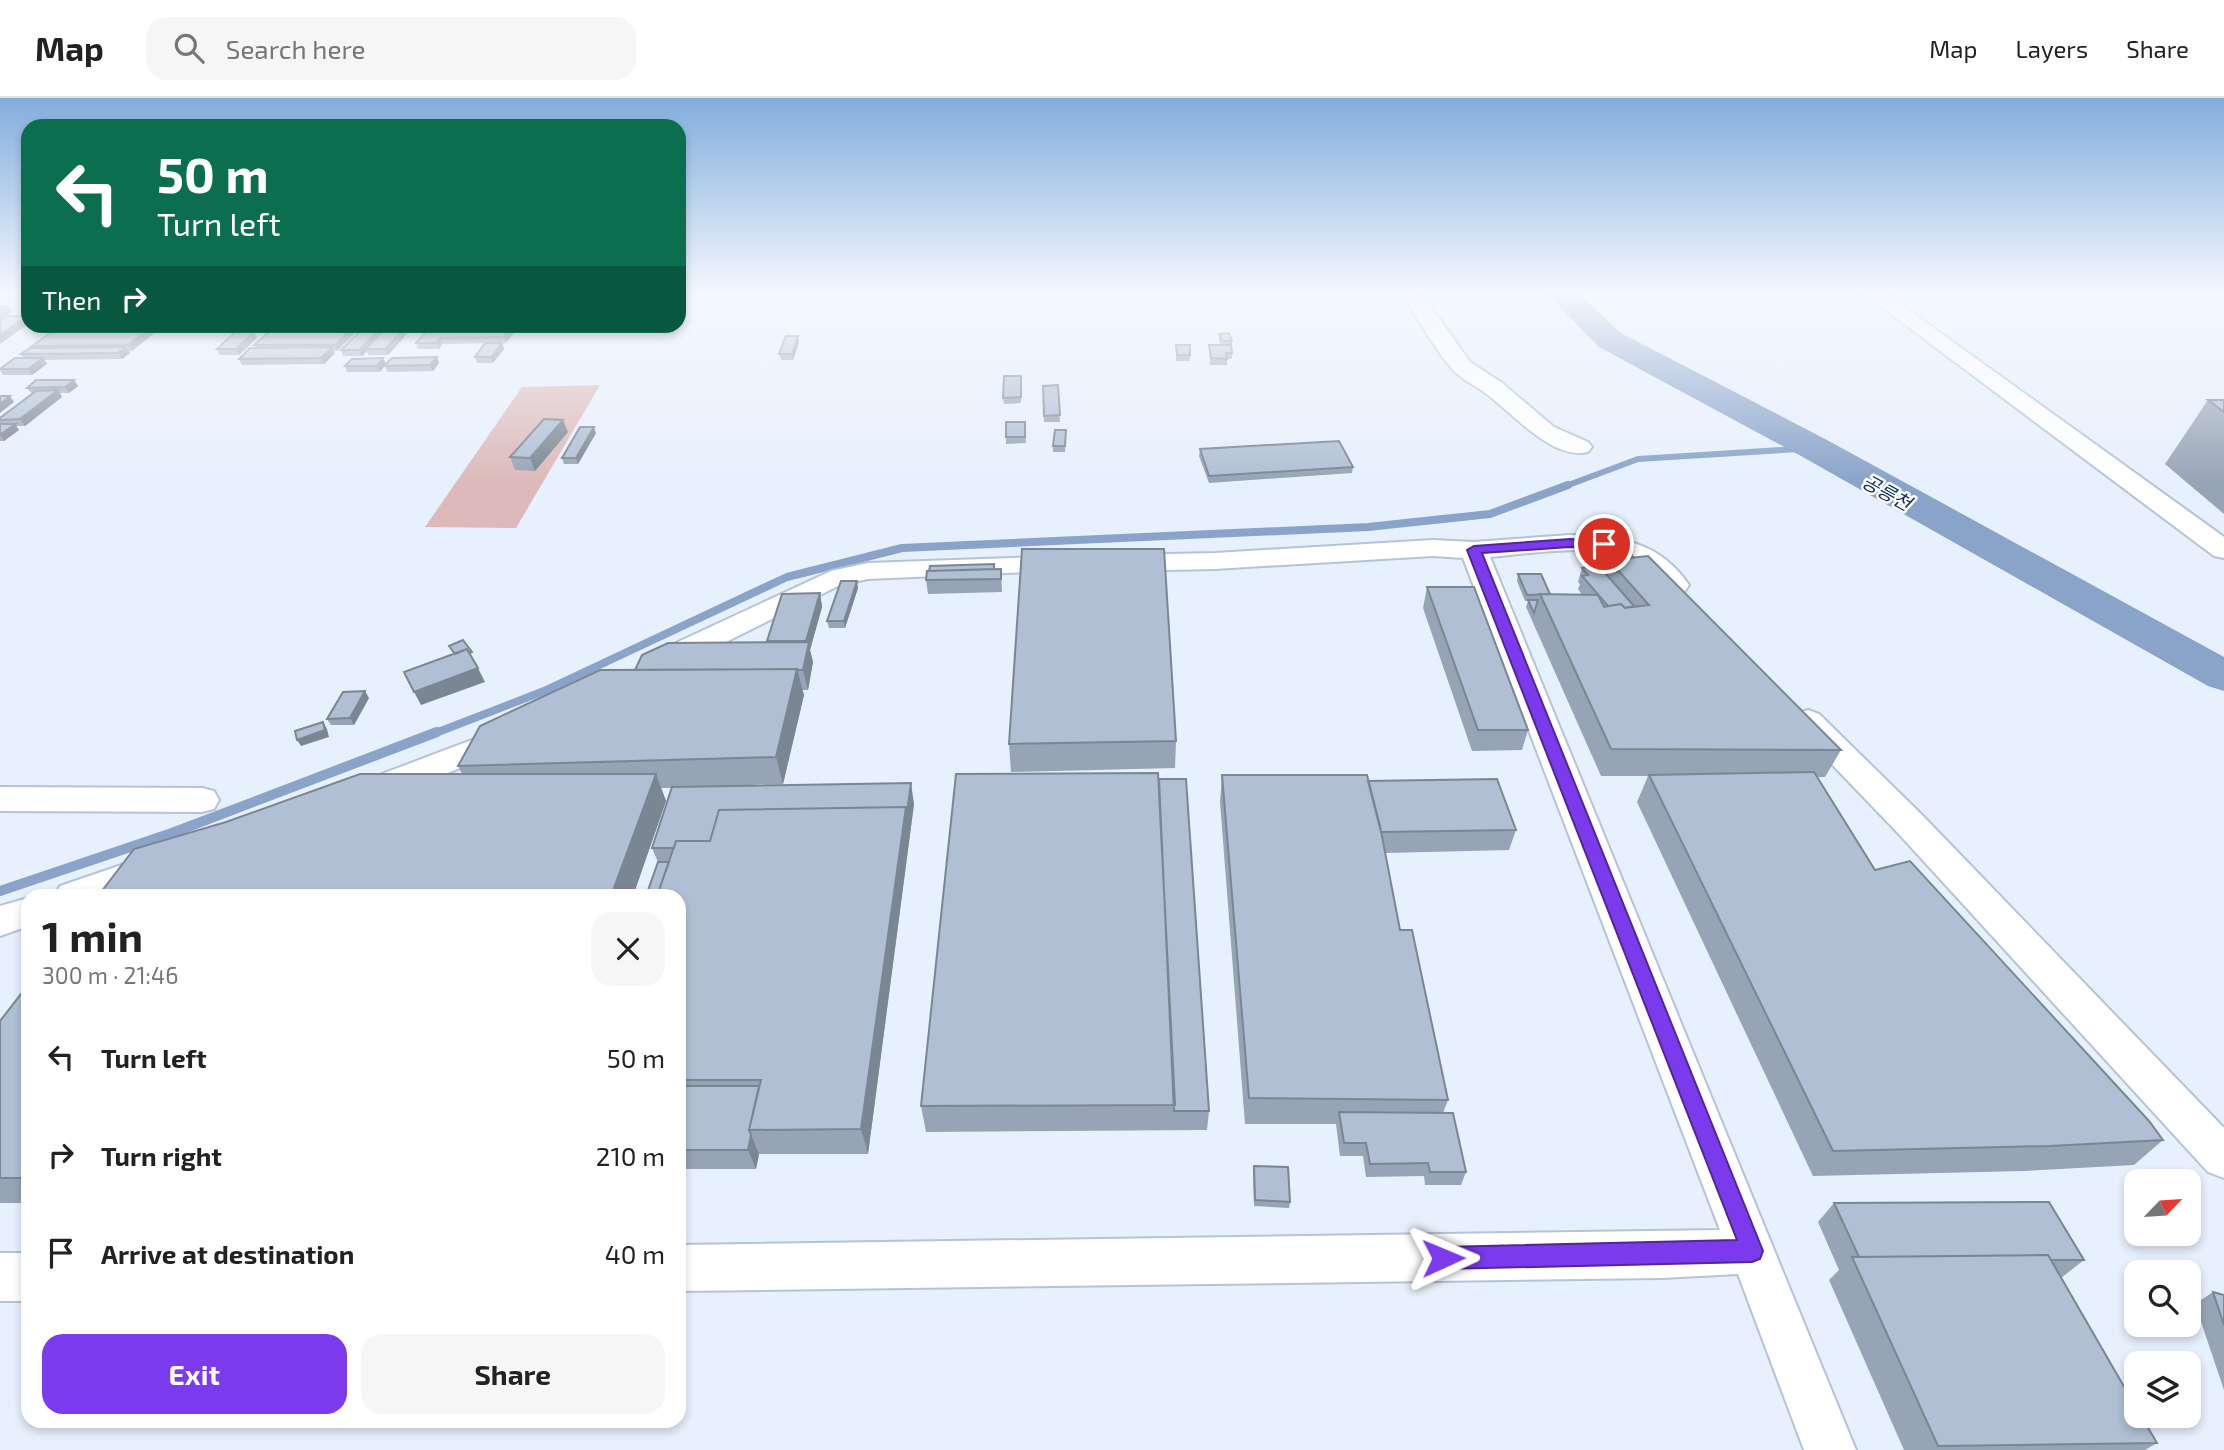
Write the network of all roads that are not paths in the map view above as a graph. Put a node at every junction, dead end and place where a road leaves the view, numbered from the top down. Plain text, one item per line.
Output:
1 (1454, 356) edge
2 (1959, 356) edge
3 (1580, 447) dead end
4 (1474, 550) junction
5 (2224, 550) edge
6 (1697, 607) edge
7 (631, 677) edge
8 (1784, 695) edge
9 (533, 726) edge
10 (0, 799) edge
11 (202, 800) dead end
12 (341, 801) edge
13 (175, 861) edge
14 (93, 889) edge
15 (21, 914) edge
16 (0, 921) edge
17 (2224, 1157) edge
18 (1752, 1251) junction
19 (686, 1268) edge
20 (21, 1277) edge
21 (0, 1278) edge
22 (1829, 1450) edge

1 - 3 street
2 - 5 street
4 - 6 street
4 - 7 street
4 - 18 street
8 - 17 street
9 - 12 street
10 - 11 street
13 - 14 street
15 - 16 street
18 - 19 street
18 - 22 street
20 - 21 street

